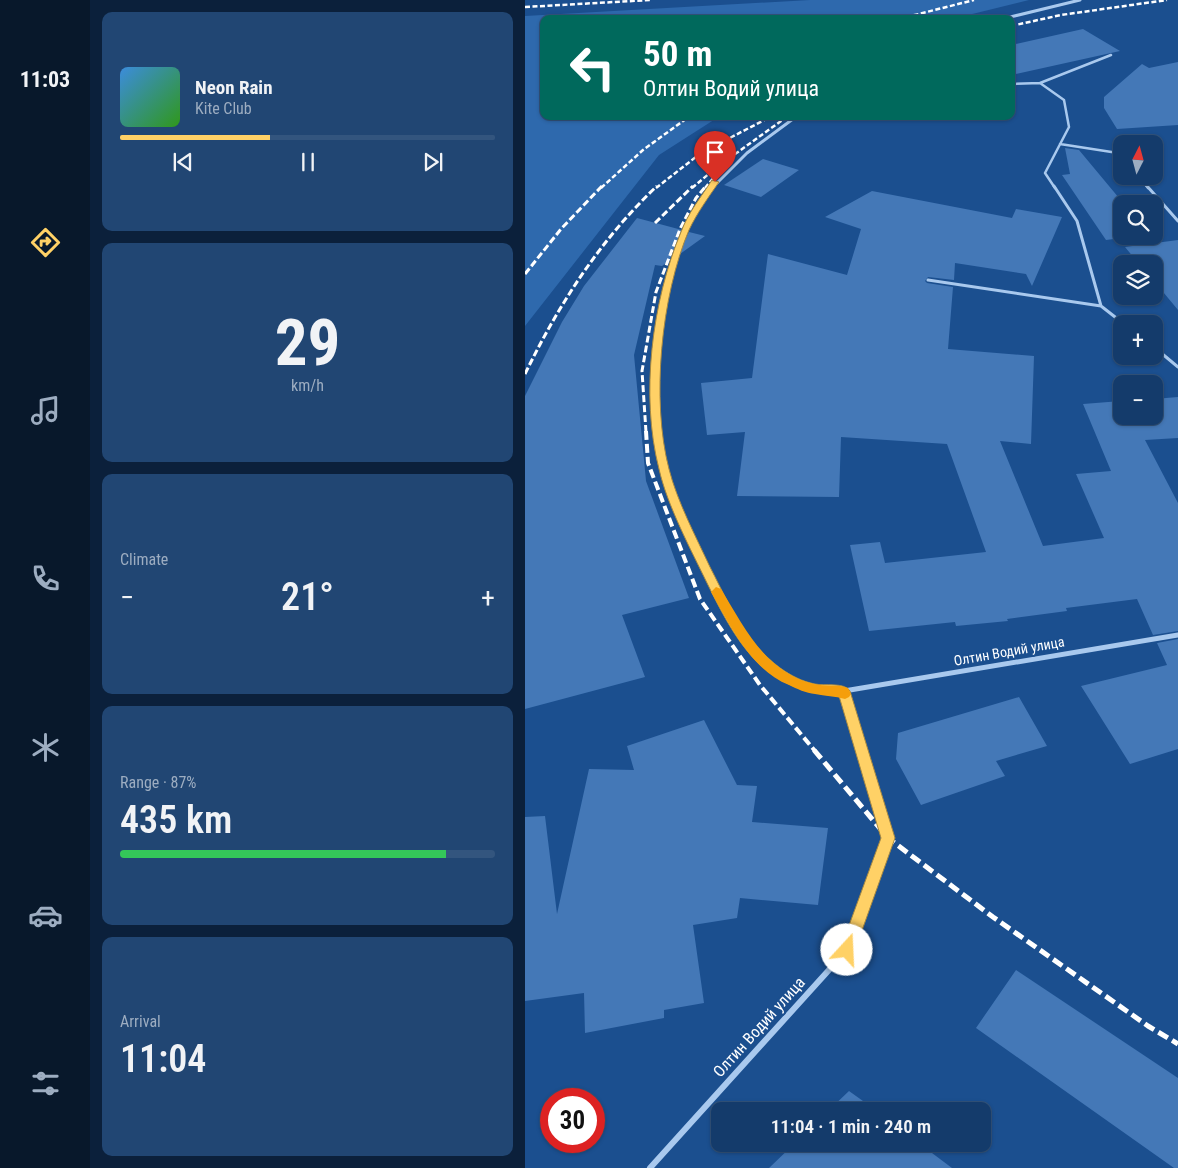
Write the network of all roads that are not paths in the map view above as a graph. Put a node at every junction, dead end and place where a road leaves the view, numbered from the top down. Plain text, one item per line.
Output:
1 (1080, 0) edge
2 (1015, 16) edge
3 (1111, 55) dead end
4 (1040, 83) junction
5 (1015, 84) edge
6 (791, 120) edge
7 (1059, 144) junction
8 (1113, 152) edge
9 (1146, 185) edge
10 (1178, 222) edge
11 (928, 280) dead end
12 (1101, 306) junction
13 (1113, 315) edge
14 (1163, 354) edge
15 (1178, 367) edge
16 (1178, 635) edge
17 (844, 691) junction
18 (650, 1168) edge

1 - 2 street
3 - 4 lane
4 - 5 lane
4 - 7 lane
6 - 17 street, Олтин Водий улица
7 - 8 lane
7 - 12 lane
9 - 10 lane
11 - 12 lane
12 - 13 lane
14 - 15 lane
16 - 17 street, Олтин Водий улица
17 - 18 street, Олтин Водий улица

